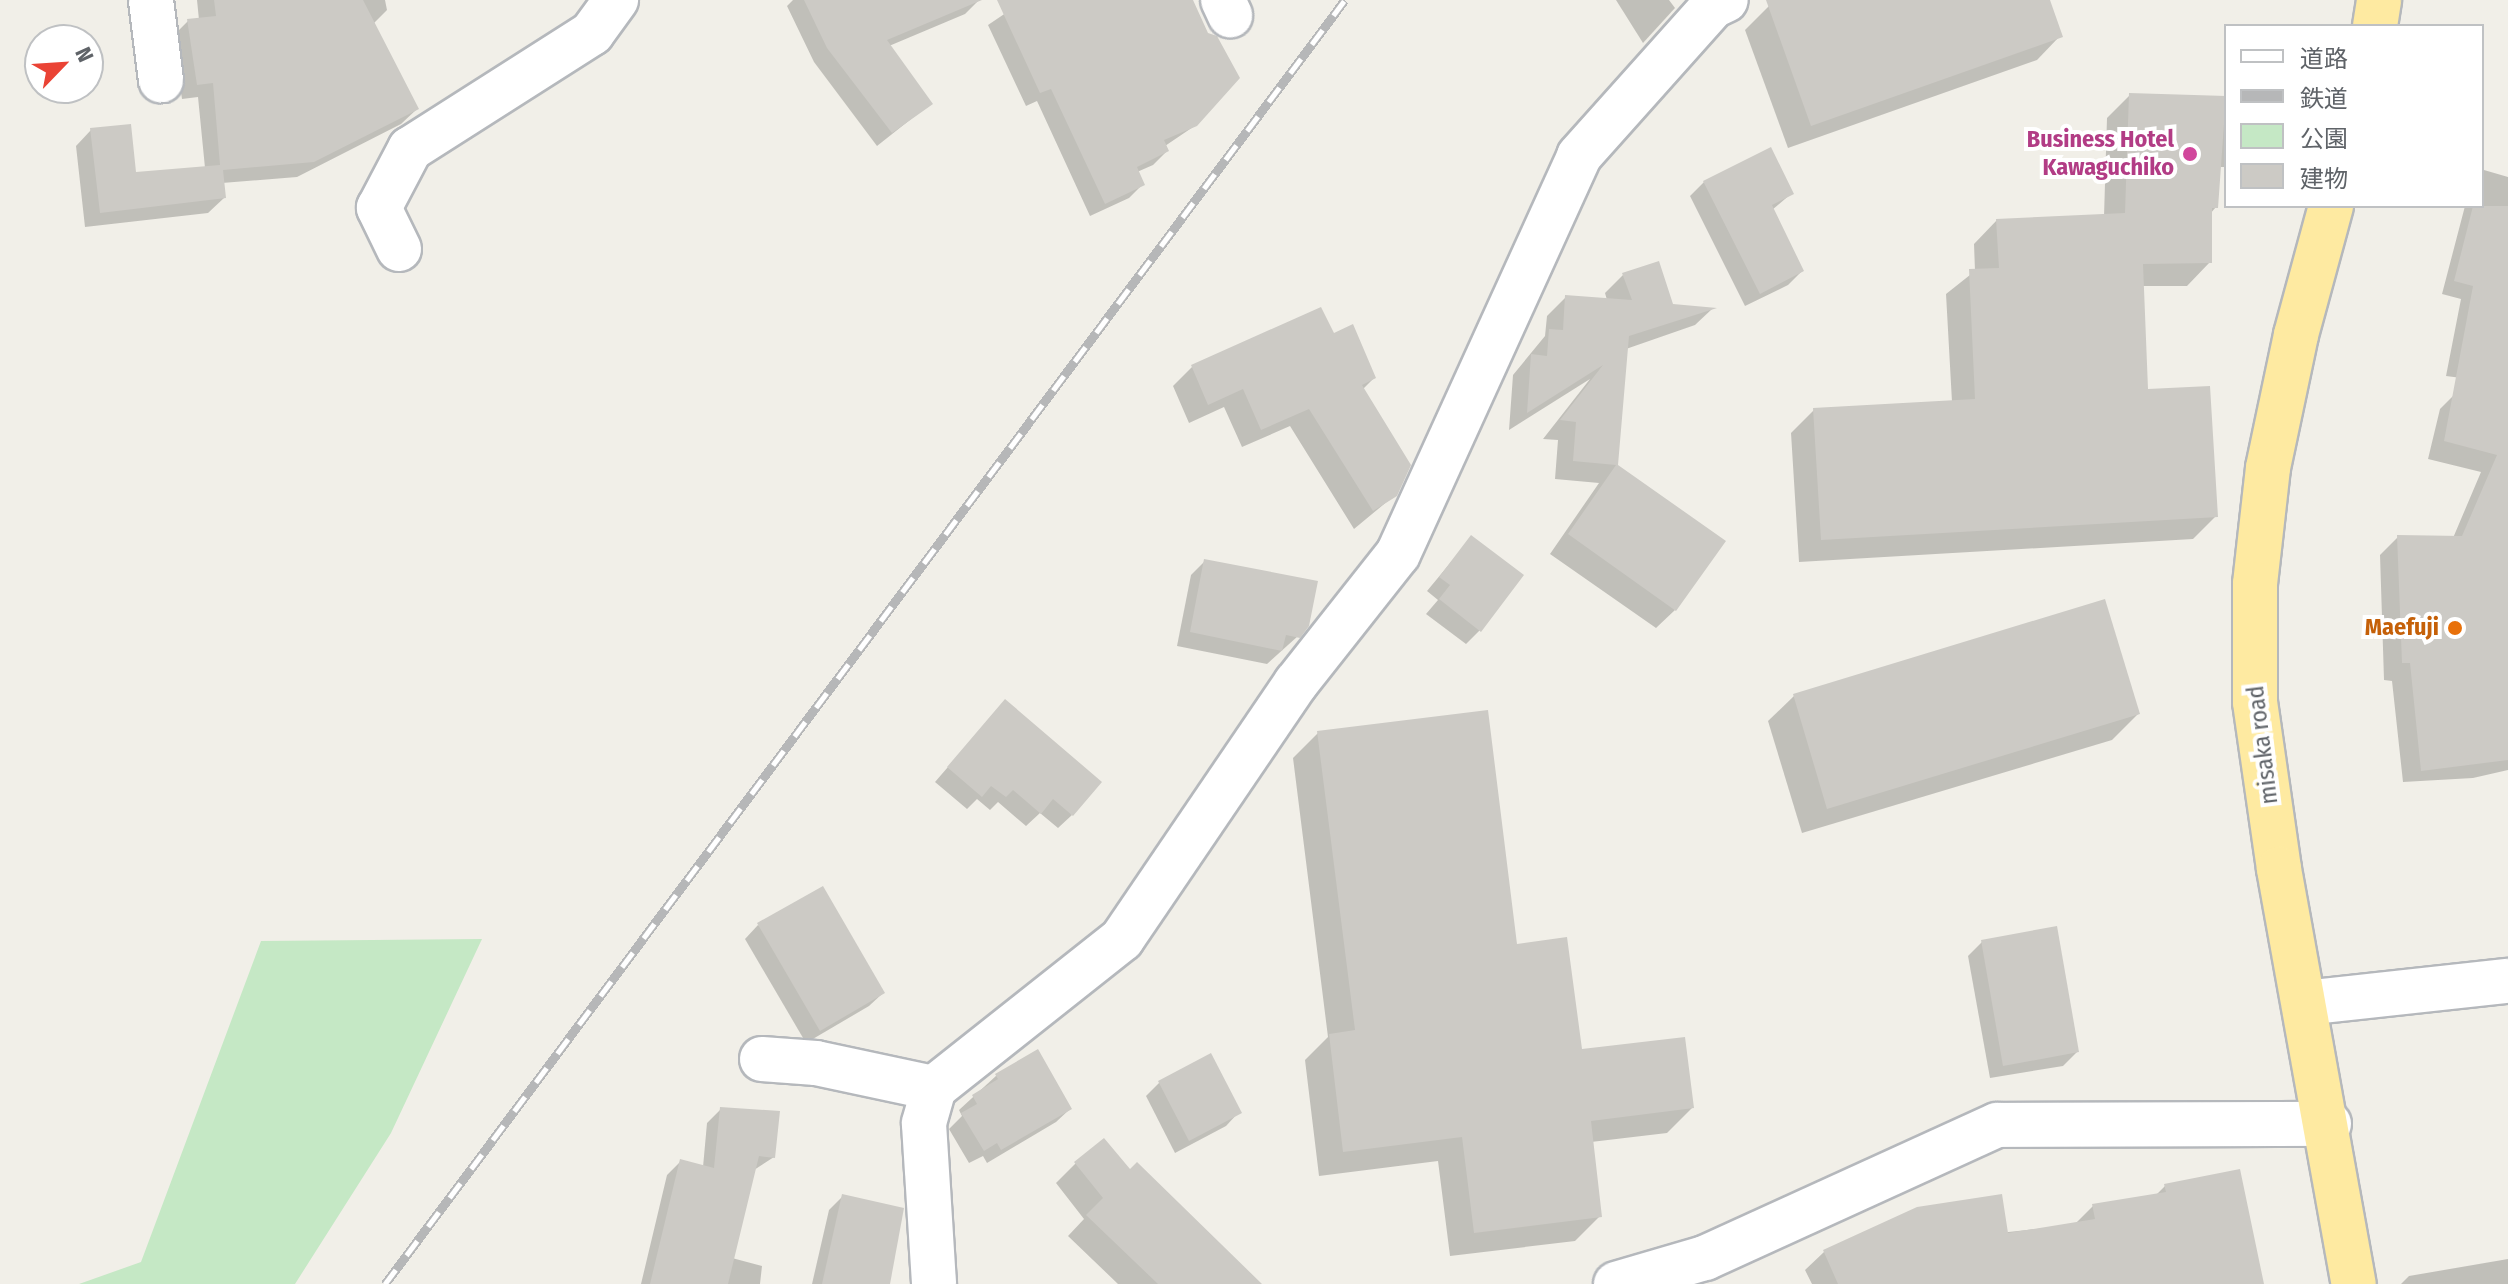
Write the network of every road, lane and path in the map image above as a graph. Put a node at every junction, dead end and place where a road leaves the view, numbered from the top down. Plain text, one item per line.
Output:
1 (151, 0) edge
2 (616, 0) edge
3 (1726, 0) edge
4 (2379, 0) edge
5 (2375, 24) edge
6 (161, 80) dead end
7 (2330, 208) edge
8 (399, 249) dead end
9 (2508, 981) edge
10 (2304, 1003) junction
11 (762, 1059) dead end
12 (934, 1088) junction
13 (2329, 1124) junction
14 (934, 1284) edge
15 (1616, 1284) edge
16 (2354, 1284) edge

1 - 6 street
2 - 8 street
3 - 12 street
4 - 5 highway
7 - 10 highway, misaka road
9 - 10 street
10 - 13 highway, misaka road
11 - 12 street
12 - 14 street
13 - 15 street
13 - 16 highway, misaka road

